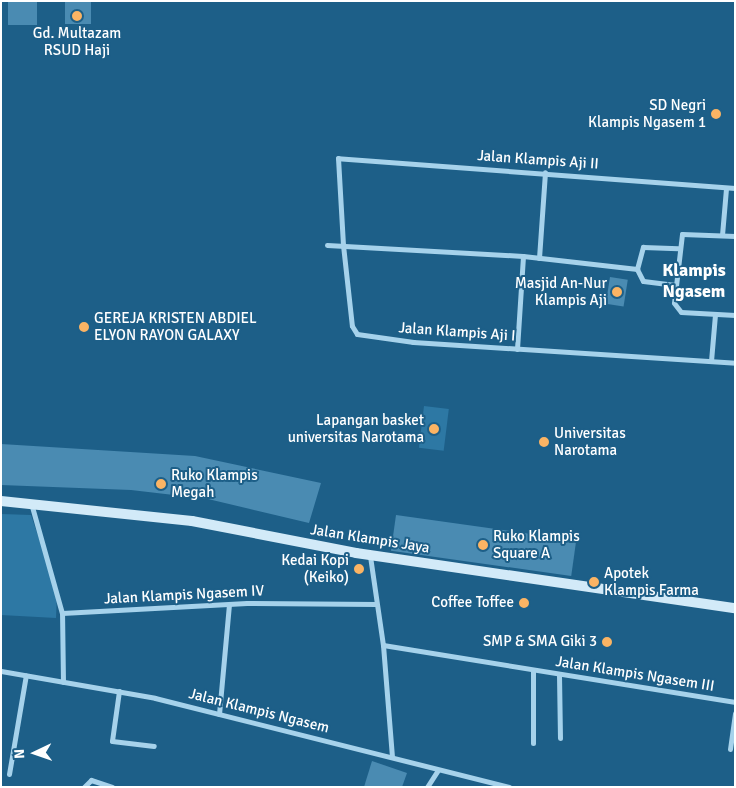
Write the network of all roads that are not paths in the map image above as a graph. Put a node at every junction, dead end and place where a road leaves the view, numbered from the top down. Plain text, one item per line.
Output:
1 (338, 158) joint
2 (544, 172) junction
3 (726, 188) junction
4 (735, 188) edge
5 (722, 235) junction
6 (735, 236) edge
7 (327, 245) dead end
8 (343, 245) junction
9 (678, 248) junction
10 (523, 256) junction
11 (539, 258) junction
12 (638, 269) junction
13 (675, 285) junction
14 (716, 314) junction
15 (735, 315) edge
16 (517, 349) junction
17 (711, 361) junction
18 (735, 363) edge
19 (1, 501) edge
20 (31, 502) junction
21 (370, 555) junction
22 (230, 604) junction
23 (376, 604) junction
24 (735, 608) edge
25 (62, 613) junction
26 (383, 645) junction
27 (1, 671) edge
28 (533, 671) junction
29 (26, 675) junction
30 (559, 675) junction
31 (63, 682) junction
32 (119, 691) junction
33 (735, 702) edge
34 (735, 713) edge
35 (219, 714) junction
36 (560, 738) dead end
37 (533, 743) dead end
38 (154, 746) dead end
39 (730, 749) dead end
40 (392, 758) junction
41 (438, 770) junction
42 (9, 774) dead end
43 (84, 787) edge
44 (112, 787) edge
45 (427, 787) edge
46 (509, 787) edge

1 - 2 street, Jalan Klampis Aji II
1 - 8 street, Jalan Klampis Aji I
2 - 3 street, Jalan Klampis Aji II
2 - 11 street
3 - 4 street, Jalan Klampis Aji II
3 - 5 street
5 - 6 street
5 - 9 street
7 - 8 street
8 - 10 street
8 - 16 street, Jalan Klampis Aji I
9 - 12 street
9 - 13 street
10 - 11 street
10 - 16 street
11 - 12 street
12 - 13 street
13 - 14 street
14 - 15 street
14 - 17 street
16 - 17 street, Jalan Klampis Aji I
17 - 18 street, Jalan Klampis Aji I
19 - 20 main road, Jalan Klampis Jaya
20 - 21 main road, Jalan Klampis Jaya
20 - 25 street
21 - 23 street
21 - 24 main road, Jalan Klampis Jaya
22 - 23 street, Jalan Klampis Ngasem IV
22 - 25 street, Jalan Klampis Ngasem IV
22 - 35 street
23 - 26 street
25 - 31 street
26 - 28 street, Jalan Klampis Ngasem III
26 - 40 street
27 - 29 street, Jalan Klampis Ngasem
28 - 30 street, Jalan Klampis Ngasem III
28 - 37 street
29 - 31 street, Jalan Klampis Ngasem
29 - 42 street
30 - 33 street, Jalan Klampis Ngasem III
30 - 36 street
31 - 32 street, Jalan Klampis Ngasem
32 - 35 street, Jalan Klampis Ngasem
32 - 38 street
34 - 39 street
35 - 40 street, Jalan Klampis Ngasem
40 - 41 street, Jalan Klampis Ngasem
41 - 45 street
41 - 46 street, Jalan Klampis Ngasem
43 - 44 street

